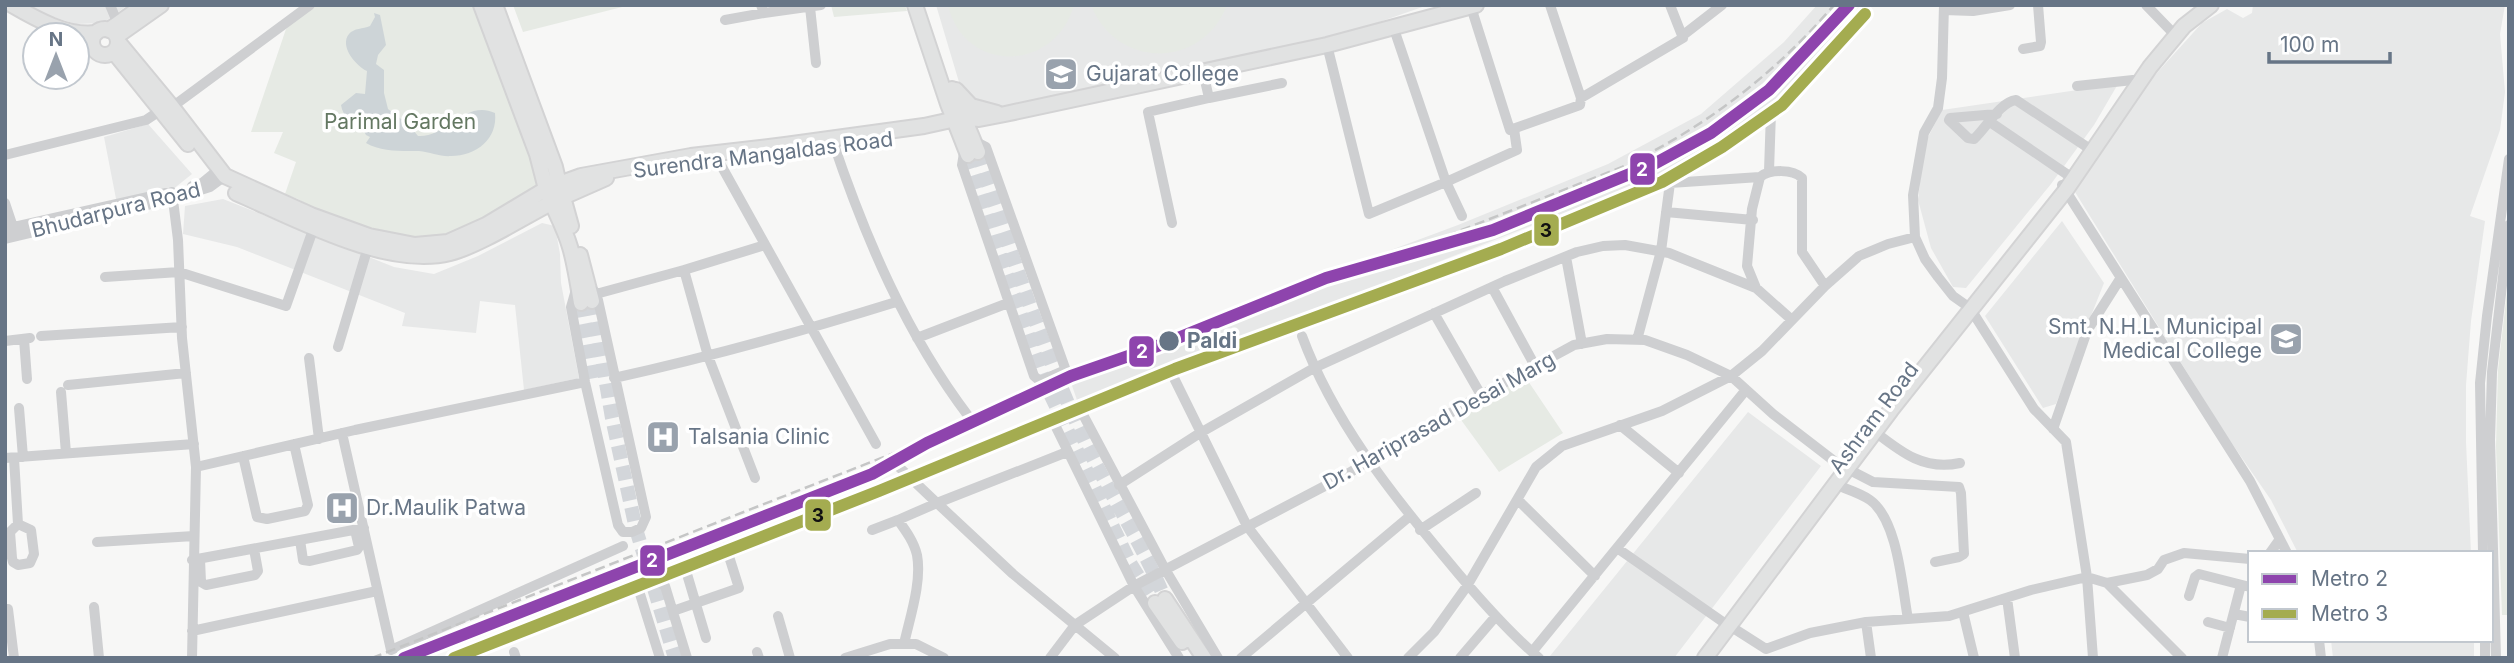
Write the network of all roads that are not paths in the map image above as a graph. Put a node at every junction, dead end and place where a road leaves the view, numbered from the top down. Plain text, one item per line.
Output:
1 (12, 5) edge
2 (110, 5) edge
3 (144, 5) edge
4 (161, 5) edge
5 (310, 5) edge
6 (481, 5) edge
7 (495, 5) edge
8 (915, 5) edge
9 (923, 5) edge
10 (1550, 5) edge
11 (1670, 5) edge
12 (1722, 5) edge
13 (2010, 5) edge
14 (2038, 5) edge
15 (2146, 5) edge
16 (2198, 5) edge
17 (2211, 5) edge
18 (815, 6) edge
19 (1474, 6) edge
20 (1944, 8) edge
21 (5, 9) edge
22 (762, 9) edge
23 (725, 20) dead end
24 (31, 21) edge
25 (1394, 29) junction
26 (2175, 33) junction
27 (1682, 36) junction
28 (109, 37) junction
29 (91, 39) edge
30 (1327, 45) junction
31 (2022, 49) dead end
32 (817, 63) dead end
33 (1203, 72) junction
34 (2133, 80) junction
35 (948, 81) junction
36 (1282, 83) dead end
37 (2077, 86) dead end
38 (1209, 98) junction
39 (1581, 98) junction
40 (167, 108) junction
41 (1770, 112) dead end
42 (1005, 114) junction
43 (965, 122) junction
44 (1514, 129) junction
45 (833, 143) junction
46 (2087, 147) junction
47 (971, 149) junction
48 (5, 155) edge
49 (717, 158) junction
50 (2509, 159) edge
51 (1765, 174) junction
52 (219, 175) junction
53 (1446, 181) junction
54 (2065, 183) junction
55 (555, 193) junction
56 (173, 196) junction
57 (5, 203) edge
58 (1666, 212) junction
59 (1462, 216) dead end
60 (1753, 220) junction
61 (1172, 223) dead end
62 (2509, 225) edge
63 (314, 227) junction
64 (10, 232) edge
65 (1915, 237) junction
66 (765, 245) junction
67 (368, 247) junction
68 (1661, 251) junction
69 (1566, 257) junction
70 (684, 270) junction
71 (179, 272) junction
72 (105, 277) dead end
73 (2120, 279) junction
74 (1825, 286) junction
75 (1492, 287) junction
76 (1756, 288) junction
77 (587, 293) junction
78 (896, 302) junction
79 (1008, 303) junction
80 (1967, 306) junction
81 (2493, 308) junction
82 (1434, 313) junction
83 (1792, 320) junction
84 (182, 327) junction
85 (812, 328) junction
86 (1302, 336) dead end
87 (32, 338) junction
88 (917, 338) junction
89 (1637, 340) junction
90 (5, 341) edge
91 (1582, 344) junction
92 (338, 347) dead end
93 (708, 356) junction
94 (309, 358) dead end
95 (1535, 366) junction
96 (1314, 368) junction
97 (2487, 368) junction
98 (1171, 372) dead end
99 (186, 373) junction
100 (1731, 376) junction
101 (614, 378) junction
102 (27, 379) dead end
103 (585, 382) junction
104 (1745, 391) junction
105 (1481, 395) junction
106 (19, 408) dead end
107 (969, 418) dead end
108 (1620, 425) junction
109 (2053, 429) junction
110 (1874, 431) junction
111 (342, 433) junction
112 (1200, 433) junction
113 (319, 439) junction
114 (194, 444) junction
115 (294, 444) junction
116 (876, 444) dead end
117 (1067, 452) junction
118 (66, 453) junction
119 (243, 456) junction
120 (14, 458) edge
121 (1368, 461) junction
122 (1960, 463) dead end
123 (897, 465) dead end
124 (1842, 466) junction
125 (196, 467) junction
126 (1679, 472) junction
127 (755, 478) dead end
128 (1834, 484) junction
129 (1119, 485) junction
130 (1476, 492) dead end
131 (1518, 500) junction
132 (937, 503) junction
133 (1410, 516) junction
134 (898, 520) junction
135 (19, 524) dead end
136 (1247, 526) junction
137 (360, 529) junction
138 (872, 530) dead end
139 (1420, 530) junction
140 (194, 536) junction
141 (2280, 539) junction
142 (300, 540) junction
143 (97, 542) dead end
144 (623, 546) dead end
145 (726, 547) dead end
146 (1617, 548) junction
147 (254, 549) junction
148 (2271, 551) edge
149 (2286, 551) edge
150 (2483, 551) edge
151 (2248, 559) edge
152 (196, 560) junction
153 (1935, 562) dead end
154 (684, 564) dead end
155 (1164, 569) junction
156 (1595, 576) junction
157 (2087, 577) junction
158 (2107, 583) junction
159 (1134, 586) junction
160 (1467, 586) junction
161 (2246, 586) edge
162 (377, 591) junction
163 (2189, 596) dead end
164 (2007, 598) junction
165 (1305, 602) junction
166 (697, 603) junction
167 (93, 607) dead end
168 (8, 609) dead end
169 (674, 611) junction
170 (1963, 612) junction
171 (2234, 614) junction
172 (778, 616) dead end
173 (1496, 616) junction
174 (2248, 617) edge
175 (1908, 619) junction
176 (1866, 622) junction
177 (2208, 622) dead end
178 (1727, 624) junction
179 (1075, 625) junction
180 (2230, 628) junction
181 (192, 631) junction
182 (706, 638) dead end
183 (904, 644) junction
184 (1760, 645) junction
185 (1536, 655) edge
186 (937, 656) edge
187 (13, 658) edge
188 (99, 658) edge
189 (192, 658) edge
190 (660, 658) edge
191 (687, 658) edge
192 (790, 658) edge
193 (845, 658) edge
194 (1050, 658) edge
195 (1115, 658) edge
196 (1179, 658) edge
197 (1193, 658) edge
198 (1204, 658) edge
199 (1218, 658) edge
200 (1241, 658) edge
201 (1349, 658) edge
202 (1408, 658) edge
203 (1460, 658) edge
204 (1694, 658) edge
205 (1705, 658) edge
206 (1756, 658) edge
207 (1871, 658) edge
208 (1974, 658) edge
209 (2015, 658) edge
210 (2093, 658) edge
211 (2182, 658) edge
212 (2222, 658) edge
213 (2496, 658) edge

1 - 28 main road
2 - 28 street
3 - 28 main road
4 - 28 main road
5 - 40 street
6 - 55 main road
7 - 55 main road
8 - 43 main road
9 - 35 main road
10 - 39 street
11 - 27 street
12 - 27 street
13 - 20 street
14 - 31 street
15 - 26 street
16 - 26 main road, Ashram Road
17 - 26 main road, Ashram Road
18 - 22 street
18 - 32 street
19 - 25 main road, Surendra Mangaldas Road
19 - 44 street
20 - 65 street
21 - 24 main road
22 - 23 street
25 - 30 main road, Surendra Mangaldas Road
25 - 53 street
26 - 34 main road, Ashram Road
26 - 54 main road, Ashram Road
27 - 39 street
28 - 29 main road
28 - 40 main road, Surendra Mangaldas Road
30 - 33 main road, Surendra Mangaldas Road
30 - 53 street
33 - 38 street
33 - 42 main road, Surendra Mangaldas Road
34 - 37 street
34 - 46 main road, Ashram Road
35 - 42 main road
35 - 43 main road
36 - 38 street
38 - 61 street
39 - 44 street
40 - 48 street
40 - 52 main road, Surendra Mangaldas Road
41 - 51 street
42 - 43 main road, Surendra Mangaldas Road
43 - 45 main road, Surendra Mangaldas Road
43 - 47 main road
44 - 53 street
45 - 49 main road, Surendra Mangaldas Road
45 - 55 main road, Surendra Mangaldas Road
45 - 78 street
46 - 54 main road, Ashram Road
46 - 54 street
47 - 79 street
47 - 79 street
49 - 55 main road, Surendra Mangaldas Road
49 - 66 street
50 - 81 street
51 - 58 street
51 - 60 street
51 - 74 street
52 - 55 main road, Surendra Mangaldas Road
52 - 56 street, Bhudarpura Road
52 - 63 main road, Surendra Mangaldas Road
53 - 59 street
54 - 73 street
54 - 80 main road, Ashram Road
55 - 67 main road, Surendra Mangaldas Road
55 - 77 main road
56 - 64 street, Bhudarpura Road
56 - 71 street
57 - 64 street
58 - 60 street
58 - 68 street
60 - 76 street
62 - 81 street
63 - 67 main road, Surendra Mangaldas Road
63 - 71 street
65 - 74 street
65 - 80 street
66 - 70 street
66 - 85 street
67 - 92 street
68 - 69 street
68 - 76 street
68 - 89 street
69 - 75 street
69 - 91 street
70 - 77 street
70 - 93 street
71 - 72 street
71 - 84 street
73 - 109 street
73 - 141 street
74 - 83 street
75 - 82 street
75 - 95 street
76 - 83 street
77 - 101 street
77 - 103 street
78 - 85 street
78 - 88 street
79 - 88 street
80 - 109 street
80 - 110 main road, Ashram Road
80 - 124 main road, Ashram Road
81 - 97 street
82 - 96 street
82 - 105 street
83 - 100 street
84 - 87 street
84 - 99 street
85 - 93 street
85 - 116 street
86 - 96 street
87 - 90 street
87 - 102 street
88 - 107 street
89 - 91 street, Dr. Hariprasad Desai Marg
89 - 100 street, Dr. Hariprasad Desai Marg
91 - 95 street, Dr. Hariprasad Desai Marg
93 - 101 street
93 - 127 street
94 - 113 street
95 - 105 street, Dr. Hariprasad Desai Marg
96 - 112 street
96 - 121 street
97 - 150 street
97 - 213 street
98 - 112 street
99 - 114 street
99 - 118 street
100 - 104 street, Dr. Hariprasad Desai Marg
100 - 108 street
101 - 103 street
103 - 111 street
104 - 124 street, Dr. Hariprasad Desai Marg
104 - 126 street
105 - 121 street, Dr. Hariprasad Desai Marg
106 - 120 street
108 - 126 street
108 - 131 street
109 - 157 street
110 - 122 street
110 - 124 main road, Ashram Road
111 - 113 street
111 - 137 street
112 - 129 street
112 - 136 street
113 - 115 street
114 - 118 street
114 - 125 street
115 - 119 street
115 - 119 street
117 - 129 street
117 - 132 street
117 - 159 street
118 - 120 street
119 - 125 street
120 - 135 street
121 - 133 street
121 - 136 street, Dr. Hariprasad Desai Marg
123 - 132 street
124 - 128 main road, Ashram Road
124 - 153 street, Dr. Hariprasad Desai Marg
124 - 178 main road, Ashram Road
125 - 140 street
126 - 146 street
128 - 175 street
128 - 178 main road, Ashram Road
129 - 155 street
130 - 139 street
131 - 156 street
131 - 160 street
132 - 134 street
132 - 179 street
133 - 139 street
133 - 165 street
134 - 138 street
134 - 183 street
136 - 155 street, Dr. Hariprasad Desai Marg
136 - 165 street
137 - 142 street
137 - 142 street
137 - 162 street
139 - 160 street
140 - 143 street
140 - 152 street
141 - 148 street
141 - 149 street
142 - 147 street
144 - 162 street
145 - 166 street
146 - 156 street
146 - 178 street
147 - 152 street
147 - 152 street
151 - 158 street
152 - 181 street
154 - 166 street
155 - 159 street, Dr. Hariprasad Desai Marg
155 - 199 street
156 - 185 street
157 - 158 street
157 - 164 street
157 - 210 street
158 - 211 street
159 - 179 street, Dr. Hariprasad Desai Marg
159 - 196 street
160 - 173 street
160 - 202 street
161 - 163 street
161 - 171 street
162 - 181 street
164 - 170 street
164 - 209 street
165 - 200 street
165 - 201 street
166 - 169 street
166 - 182 street
167 - 188 street
168 - 187 street
169 - 190 street
169 - 191 street
170 - 175 street
170 - 208 street
171 - 174 street
171 - 180 street
172 - 192 street
173 - 185 street
173 - 203 street
175 - 176 street
176 - 184 street
176 - 207 street
177 - 180 street
178 - 184 street
178 - 204 main road, Ashram Road
178 - 205 main road, Ashram Road
179 - 194 street, Dr. Hariprasad Desai Marg
179 - 195 street
180 - 212 street
181 - 189 street
183 - 186 street
183 - 193 street
184 - 206 street
197 - 198 main road

